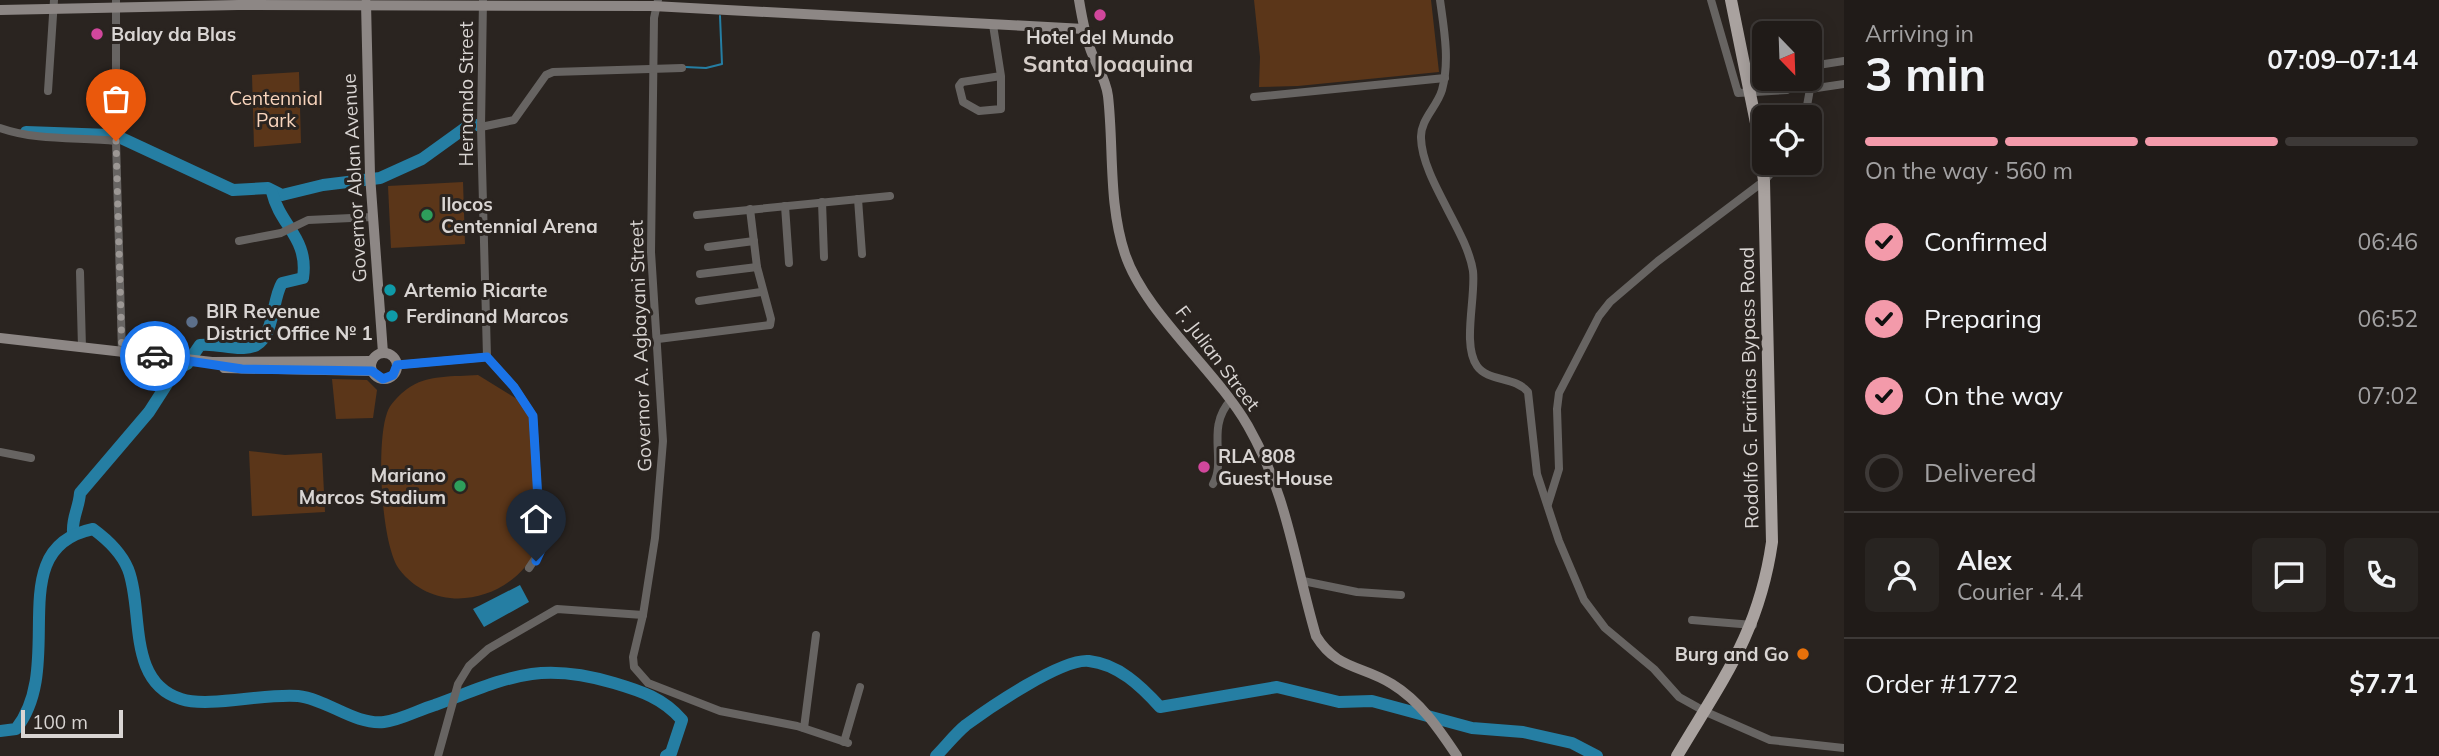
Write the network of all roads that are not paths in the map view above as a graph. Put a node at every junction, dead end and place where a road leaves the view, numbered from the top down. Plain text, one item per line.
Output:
1 (1079, 0) edge
2 (1440, 0) edge
3 (1711, 0) edge
4 (1731, 0) edge
5 (538, 2) edge
6 (243, 3) edge
7 (297, 3) edge
8 (366, 3) edge
9 (421, 3) edge
10 (483, 3) edge
11 (604, 3) edge
12 (657, 3) edge
13 (54, 4) edge
14 (179, 4) edge
15 (116, 5) edge
16 (0, 10) edge
17 (993, 25) junction
18 (1084, 29) junction
19 (1844, 61) edge
20 (1822, 64) edge
21 (682, 68) dead end
22 (654, 69) junction
23 (1001, 76) junction
24 (1445, 78) junction
25 (1844, 84) edge
26 (48, 91) dead end
27 (1774, 91) edge
28 (1749, 93) junction
29 (1254, 97) dead end
30 (1807, 105) edge
31 (481, 127) junction
32 (0, 128) edge
33 (116, 141) junction
34 (1769, 175) edge
35 (1764, 181) junction
36 (890, 196) dead end
37 (858, 199) junction
38 (822, 202) junction
39 (785, 205) junction
40 (750, 209) junction
41 (697, 215) dead end
42 (373, 217) junction
43 (239, 241) dead end
44 (754, 241) junction
45 (708, 247) dead end
46 (862, 254) dead end
47 (824, 257) dead end
48 (789, 263) dead end
49 (757, 267) junction
50 (80, 272) dead end
51 (700, 274) dead end
52 (761, 292) junction
53 (699, 301) dead end
54 (0, 338) edge
55 (658, 340) junction
56 (82, 348) junction
57 (122, 353) junction
58 (383, 354) junction
59 (487, 357) junction
60 (397, 365) junction
61 (372, 366) junction
62 (1231, 400) junction
63 (0, 452) edge
64 (32, 458) dead end
65 (1213, 484) dead end
66 (1548, 503) junction
67 (529, 568) dead end
68 (1303, 581) junction
69 (1401, 595) dead end
70 (643, 615) junction
71 (1692, 620) dead end
72 (1752, 625) junction
73 (816, 635) dead end
74 (860, 687) dead end
75 (1706, 712) junction
76 (804, 728) junction
77 (1844, 748) edge
78 (438, 756) edge
79 (1457, 756) edge
80 (1677, 756) edge

1 - 18 main road, F. Julian Street
2 - 24 street
3 - 28 street
4 - 28 main road, Rodolfo G. Fariñas Bypass Road
5 - 10 main road
5 - 11 main road
6 - 7 main road
6 - 14 main road
7 - 8 main road
8 - 9 main road
8 - 42 main road, Governor Ablan Avenue
9 - 10 main road
10 - 31 street, Hernando Street
11 - 12 main road
12 - 17 main road
12 - 22 street, Governor A. Agbayani Street
13 - 15 main road
13 - 16 main road
13 - 26 street
14 - 15 main road
15 - 33 street
17 - 18 main road
17 - 23 street
18 - 62 main road, F. Julian Street
19 - 20 street
21 - 22 street
22 - 31 street
22 - 55 street, Governor A. Agbayani Street
23 - 23 street
24 - 29 street
24 - 66 street
25 - 30 street
27 - 28 street
28 - 35 main road, Rodolfo G. Fariñas Bypass Road
31 - 59 street, Hernando Street
32 - 33 street
33 - 57 street
34 - 35 street
35 - 66 street
35 - 72 main road, Rodolfo G. Fariñas Bypass Road
36 - 37 street
37 - 38 street
37 - 46 street
38 - 39 street
38 - 47 street
39 - 40 street
39 - 48 street
40 - 41 street
40 - 44 street
42 - 43 street
42 - 58 main road, Governor Ablan Avenue
44 - 45 street
44 - 49 street
49 - 51 street
49 - 52 street
50 - 56 street
52 - 53 street
52 - 55 street
54 - 56 main road
55 - 70 street, Governor A. Agbayani Street
56 - 57 main road
57 - 61 main road
58 - 60 main road
58 - 61 main road
59 - 60 street
59 - 67 street
60 - 61 main road
62 - 65 street
62 - 68 main road, F. Julian Street
63 - 64 street
66 - 75 street
68 - 69 street
68 - 79 main road, F. Julian Street
70 - 76 street, Governor A. Agbayani Street
70 - 78 street
71 - 72 street
72 - 75 main road, Rodolfo G. Fariñas Bypass Road
73 - 76 street
74 - 76 street, Governor A. Agbayani Street
75 - 77 street
75 - 80 main road, Rodolfo G. Fariñas Bypass Road

